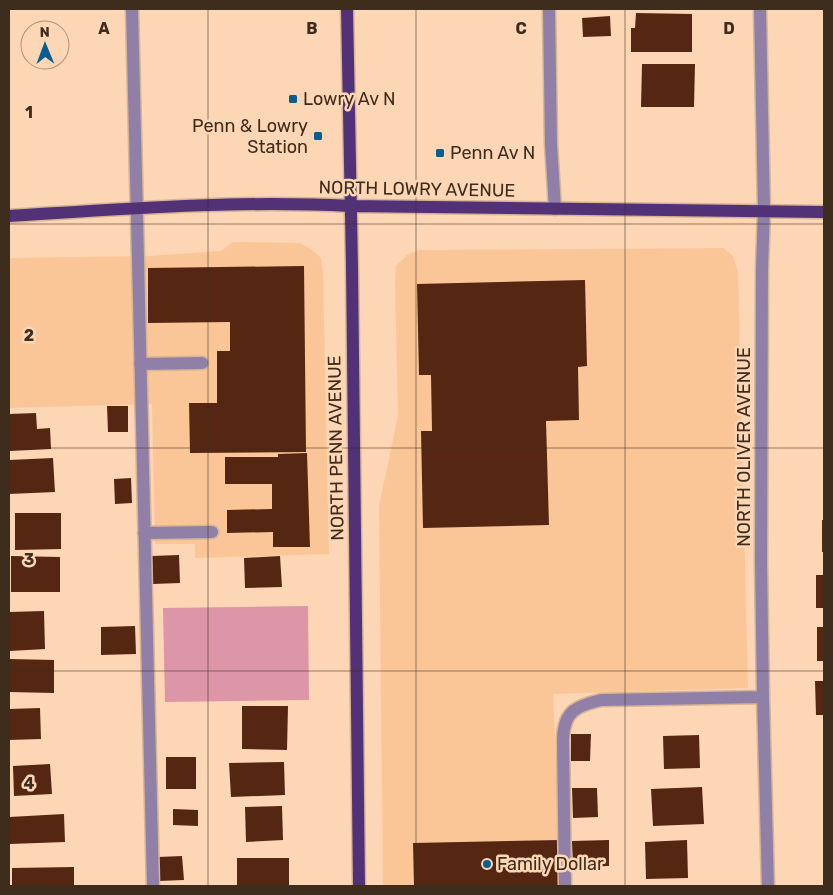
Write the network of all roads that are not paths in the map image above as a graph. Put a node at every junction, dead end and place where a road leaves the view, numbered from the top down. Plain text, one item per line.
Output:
1 (132, 9) edge
2 (346, 9) edge
3 (549, 9) edge
4 (760, 9) edge
5 (350, 206) junction
6 (136, 208) junction
7 (555, 209) junction
8 (764, 210) junction
9 (824, 212) edge
10 (9, 216) edge
11 (202, 363) dead end
12 (140, 364) junction
13 (212, 532) dead end
14 (144, 533) junction
15 (763, 697) junction
16 (153, 886) edge
17 (359, 886) edge
18 (565, 886) edge
19 (768, 886) edge

1 - 6 street
2 - 5 main road, NORTH PENN AVENUE
3 - 7 street
4 - 8 street, NORTH OLIVER AVENUE
5 - 6 main road, NORTH LOWRY AVENUE
5 - 7 main road, NORTH LOWRY AVENUE
5 - 17 main road, NORTH PENN AVENUE
6 - 10 main road, NORTH LOWRY AVENUE
6 - 12 street
7 - 8 main road, NORTH LOWRY AVENUE
8 - 9 main road, NORTH LOWRY AVENUE
8 - 15 street, NORTH OLIVER AVENUE
11 - 12 street
12 - 14 street
13 - 14 street
14 - 16 street
15 - 18 street
15 - 19 street, NORTH OLIVER AVENUE

